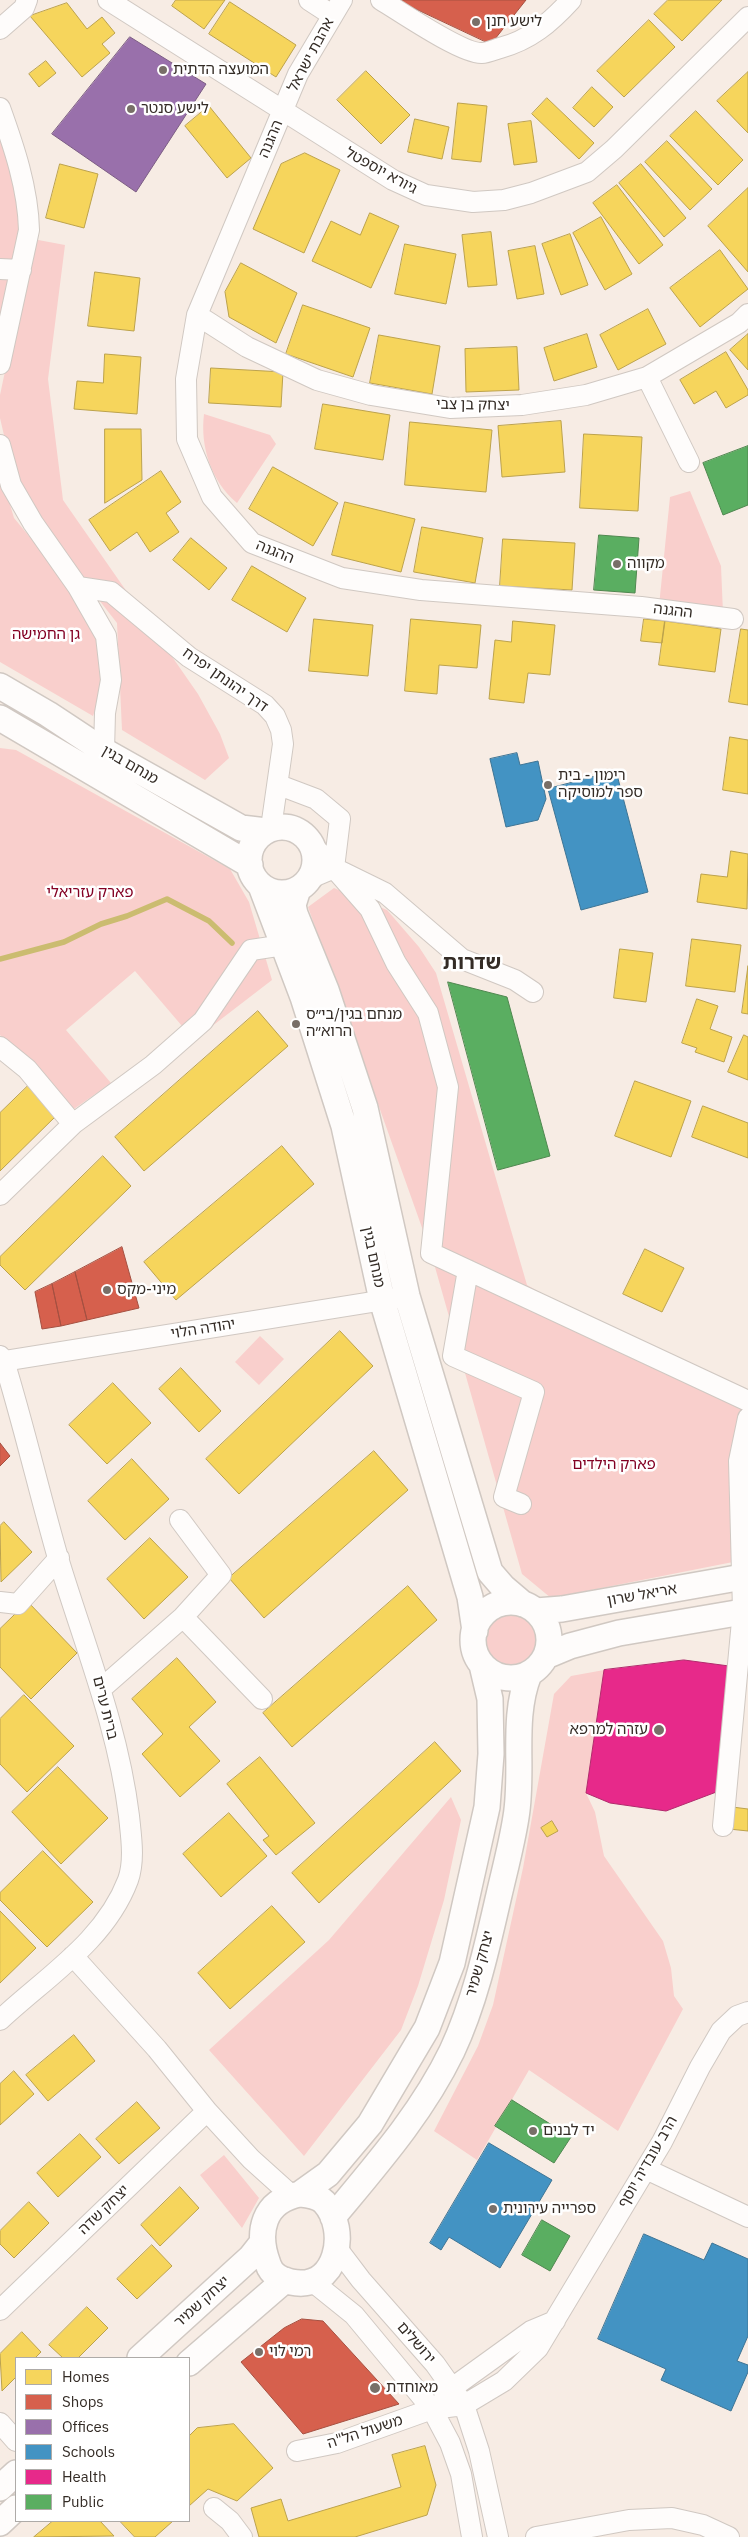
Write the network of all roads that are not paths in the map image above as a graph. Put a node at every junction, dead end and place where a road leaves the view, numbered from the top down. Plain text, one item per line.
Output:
1 (27, 0) edge
2 (108, 0) edge
3 (309, 0) edge
4 (381, 0) edge
5 (571, 0) edge
6 (337, 7) edge
7 (747, 19) edge
8 (0, 29) edge
9 (0, 108) edge
10 (282, 111) junction
11 (0, 269) edge
12 (21, 270) junction
13 (748, 314) edge
14 (197, 315) junction
15 (0, 364) edge
16 (647, 377) junction
17 (0, 445) edge
18 (689, 462) dead end
19 (78, 587) junction
20 (733, 619) dead end
21 (0, 686) edge
22 (0, 718) edge
23 (0, 731) edge
24 (41, 743) junction
25 (104, 751) junction
26 (279, 785) junction
27 (269, 829) junction
28 (312, 845) junction
29 (334, 868) junction
30 (255, 876) junction
31 (303, 884) junction
32 (284, 945) junction
33 (533, 992) dead end
34 (0, 1047) edge
35 (73, 1124) junction
36 (0, 1195) edge
37 (468, 1270) junction
38 (407, 1296) junction
39 (382, 1300) junction
40 (1, 1361) edge
41 (748, 1401) edge
42 (748, 1418) edge
43 (521, 1504) dead end
44 (180, 1520) dead end
45 (59, 1558) junction
46 (746, 1576) edge
47 (0, 1602) edge
48 (529, 1607) junction
49 (746, 1610) edge
50 (183, 1617) junction
51 (474, 1631) junction
52 (546, 1656) junction
53 (482, 1665) junction
54 (530, 1674) junction
55 (102, 1688) junction
56 (262, 1698) dead end
57 (723, 1826) dead end
58 (73, 1956) junction
59 (748, 2012) edge
60 (2, 2015) edge
61 (207, 2111) junction
62 (646, 2169) junction
63 (288, 2198) junction
64 (333, 2217) junction
65 (748, 2217) edge
66 (262, 2244) junction
67 (336, 2247) junction
68 (285, 2280) junction
69 (313, 2282) junction
70 (0, 2310) edge
71 (555, 2321) junction
72 (141, 2357) edge
73 (190, 2362) edge
74 (452, 2388) junction
75 (464, 2405) junction
76 (432, 2410) junction
77 (0, 2423) edge
78 (15, 2440) edge
79 (297, 2451) dead end
80 (15, 2474) edge
81 (0, 2488) edge
82 (214, 2508) dead end
83 (15, 2509) edge
84 (0, 2523) edge
85 (242, 2537) edge
86 (472, 2537) edge
87 (498, 2537) edge
88 (536, 2537) edge
89 (729, 2537) edge

1 - 8 street
2 - 10 street, גיורא יוספטל
3 - 6 street
4 - 5 street
6 - 10 street, אהבת ישראל
7 - 10 street, גיורא יוספטל
9 - 12 street
10 - 14 street, ההגנה
11 - 12 street
12 - 15 street
13 - 16 street, יצחק בן צבי
14 - 16 street, יצחק בן צבי
14 - 20 street, ההגנה
16 - 18 street
17 - 19 street
19 - 25 street
19 - 26 street, דרך יהונתן יפרח
21 - 25 main road, מנחם בגין
22 - 24 main road, מנחם בגין
23 - 24 street
24 - 30 main road, מנחם בגין
25 - 27 main road, מנחם בגין
26 - 27 street, דרך יהונתן יפרח
26 - 29 street
27 - 28 main road
27 - 30 main road
28 - 29 street
28 - 31 main road
29 - 31 street
29 - 33 street
29 - 37 street
30 - 31 main road
30 - 32 main road, מנחם בגין
31 - 38 main road, מנחם בגין
32 - 35 street
32 - 39 main road, מנחם בגין
34 - 35 street
35 - 36 street
37 - 41 street
37 - 43 street
38 - 39 street, יהודה הלוי
38 - 48 main road, מנחם בגין
39 - 40 street, יהודה הלוי
39 - 51 main road, מנחם בגין
40 - 45 street, ברית ערים
42 - 46 street
44 - 50 street
45 - 47 street
45 - 55 street, ברית ערים
46 - 48 main road, אריאל שרון
46 - 49 street
48 - 51 main road
48 - 52 main road
49 - 52 main road
49 - 57 street
50 - 55 street
50 - 56 street
51 - 53 main road
52 - 54 main road
53 - 54 main road
53 - 63 main road, יצחק שמיר
54 - 64 main road, יצחק שמיר
55 - 58 street, ברית ערים
58 - 60 street, ברית ערים
58 - 61 street
59 - 62 street, הרב עובדיה יוסף
61 - 63 street
61 - 70 street, יצחק שדה
62 - 65 street
62 - 71 street, הרב עובדיה יוסף
63 - 64 main road
63 - 66 main road
64 - 67 main road
66 - 68 main road
66 - 72 main road, יצחק שמיר
67 - 69 main road
67 - 74 street, ירושלים
68 - 69 main road
68 - 73 main road
69 - 76 street, ירושלים
71 - 74 street
71 - 75 street, הרב עובדיה יוסף
74 - 75 street, ירושלים
74 - 76 street
75 - 76 street, הרב עובדיה יוסף
75 - 87 street, ירושלים
76 - 79 street, משעול הל"ה
76 - 86 street, ירושלים
77 - 78 street
80 - 81 main road
82 - 85 street
83 - 84 main road
88 - 89 street

